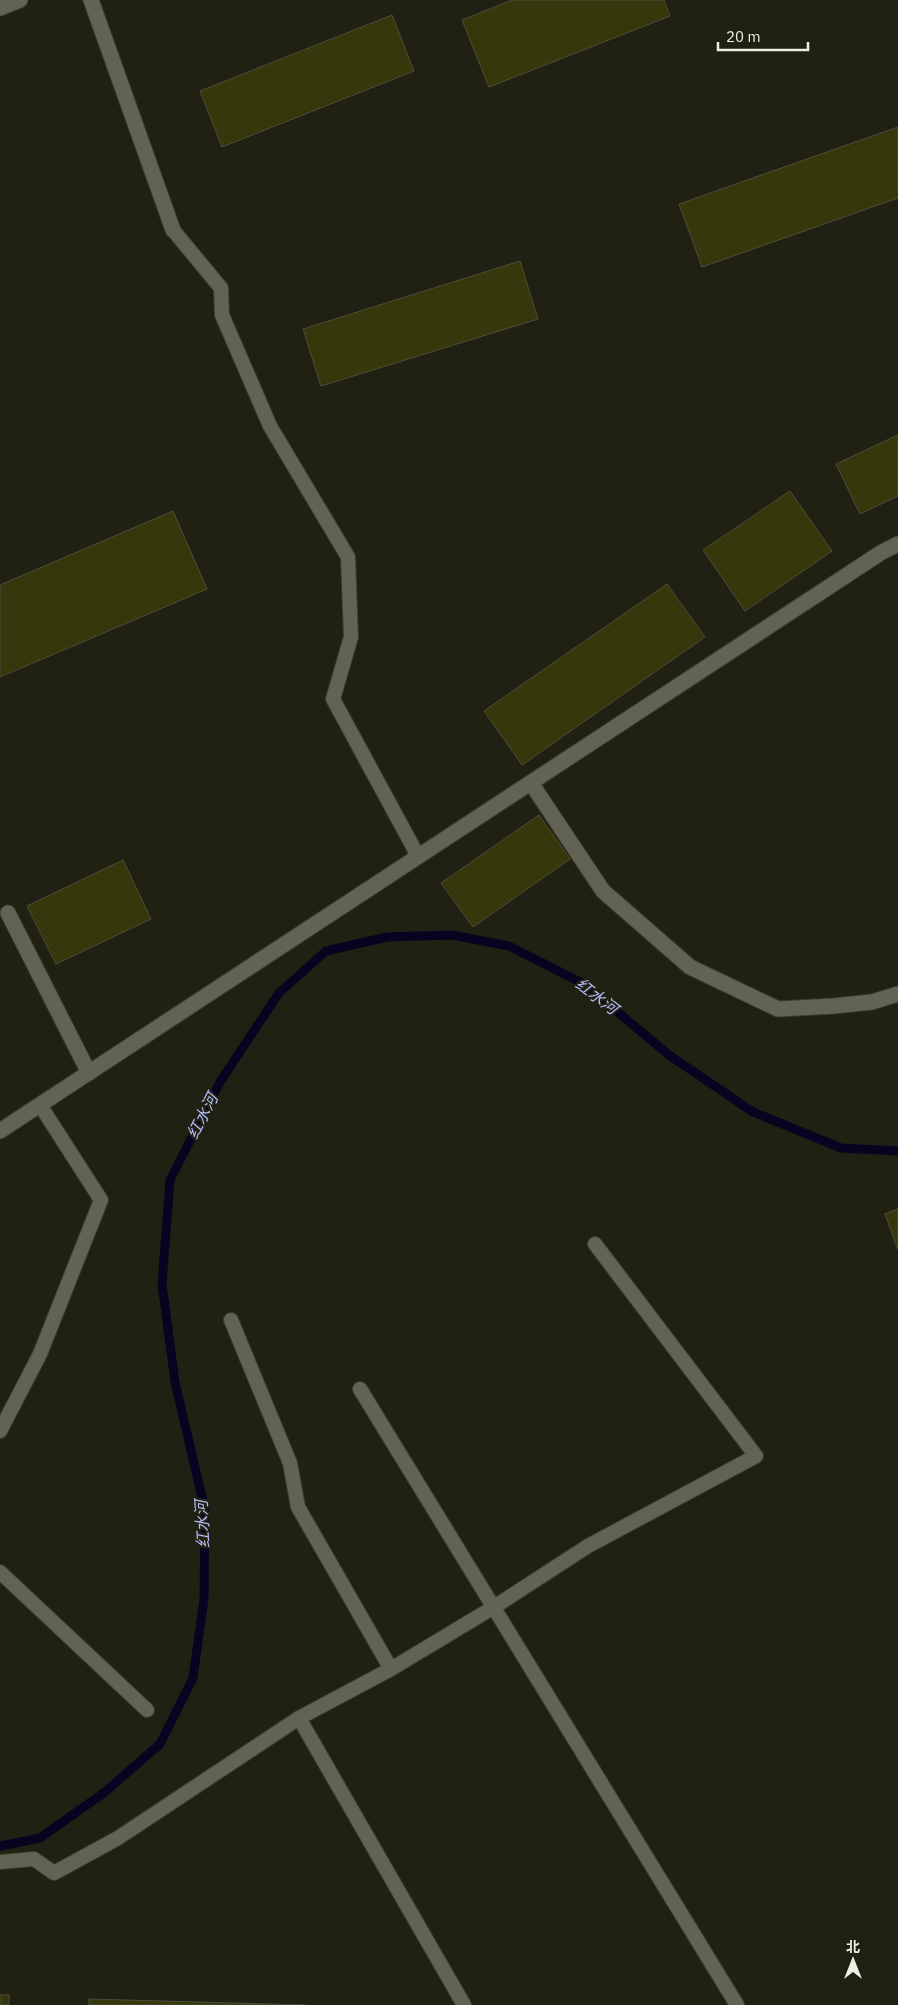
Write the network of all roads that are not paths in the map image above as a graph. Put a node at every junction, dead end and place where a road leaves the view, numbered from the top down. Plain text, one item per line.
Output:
1 (20, 0) edge
2 (91, 0) edge
3 (0, 8) edge
4 (173, 230) joint
5 (898, 544) edge
6 (531, 783) junction
7 (418, 856) junction
8 (8, 914) dead end
9 (898, 994) edge
10 (89, 1073) junction
11 (40, 1105) junction
12 (0, 1131) edge
13 (595, 1244) dead end
14 (231, 1320) dead end
15 (360, 1389) dead end
16 (0, 1431) edge
17 (0, 1572) edge
18 (494, 1607) junction
19 (391, 1669) junction
20 (147, 1710) dead end
21 (299, 1718) junction
22 (0, 1862) edge
23 (464, 2005) edge
24 (737, 2005) edge

1 - 3 street
2 - 4 street
4 - 7 lane
5 - 6 street
6 - 7 street
6 - 9 street
7 - 10 street
8 - 10 street
10 - 11 street
11 - 12 street
11 - 16 lane
13 - 18 lane
14 - 19 lane
15 - 18 lane
17 - 20 lane
18 - 19 lane
18 - 24 lane
19 - 21 lane
21 - 22 lane
21 - 23 lane

